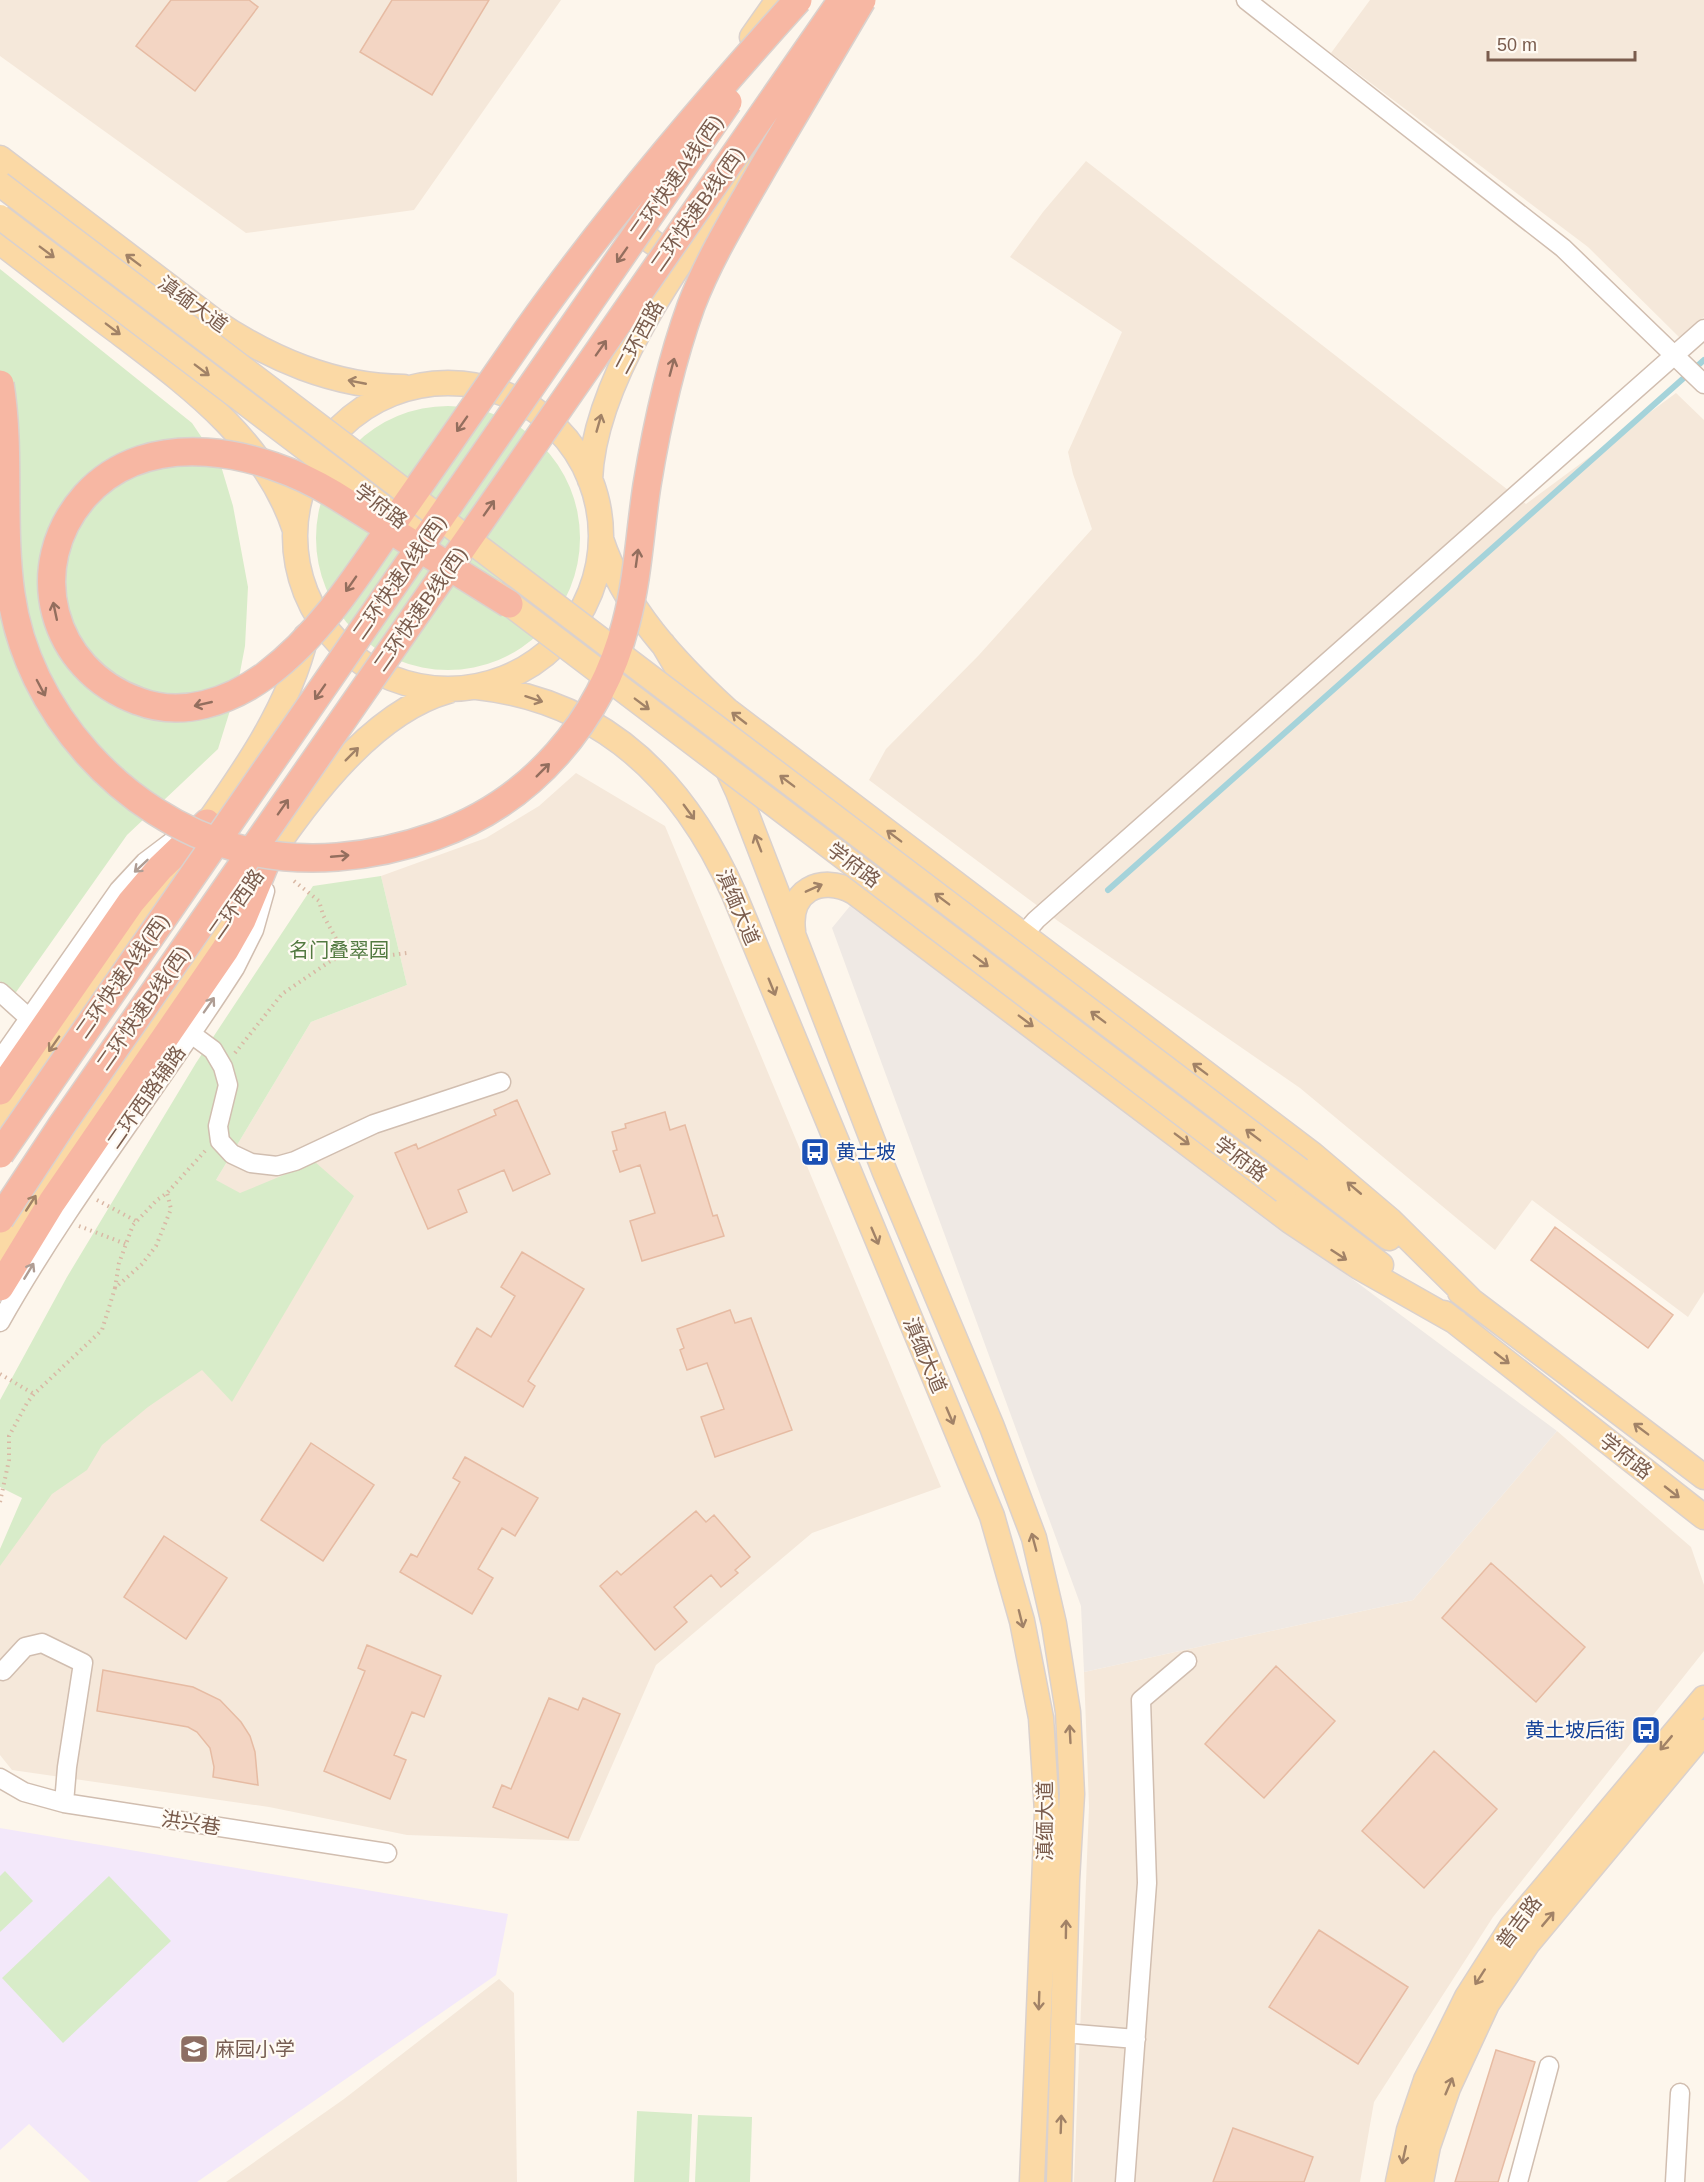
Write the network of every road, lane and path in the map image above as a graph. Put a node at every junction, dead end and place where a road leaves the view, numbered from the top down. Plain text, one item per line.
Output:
1 (778, 0) edge
2 (799, 0) edge
3 (842, 0) edge
4 (862, 0) edge
5 (1246, 0) edge
6 (0, 158) edge
7 (0, 184) edge
8 (640, 199) junction
9 (0, 217) edge
10 (698, 239) junction
11 (0, 242) edge
12 (1704, 329) edge
13 (239, 337) junction
14 (1676, 357) junction
15 (1700, 380) edge
16 (0, 384) edge
17 (458, 384) junction
18 (415, 387) junction
19 (201, 396) junction
20 (590, 480) junction
21 (295, 531) junction
22 (601, 539) junction
23 (308, 598) junction
24 (509, 603) junction
25 (663, 644) junction
26 (466, 688) junction
27 (207, 823) junction
28 (266, 862) junction
29 (930, 864) junction
30 (891, 919) junction
31 (1023, 935) junction
32 (794, 937) junction
33 (407, 953) dead end
34 (340, 957) junction
35 (0, 992) edge
36 (32, 1030) junction
37 (190, 1033) junction
38 (0, 1060) edge
39 (223, 1067) junction
40 (501, 1082) dead end
41 (0, 1091) edge
42 (0, 1122) edge
43 (220, 1141) junction
44 (0, 1154) edge
45 (82, 1190) junction
46 (167, 1193) junction
47 (0, 1219) edge
48 (62, 1220) junction
49 (136, 1221) junction
50 (126, 1244) junction
51 (0, 1252) edge
52 (0, 1287) edge
53 (115, 1288) junction
54 (1472, 1301) junction
55 (0, 1322) edge
56 (1456, 1322) junction
57 (0, 1374) edge
58 (34, 1394) junction
59 (1704, 1477) edge
60 (0, 1502) edge
61 (1704, 1517) edge
62 (1187, 1660) dead end
63 (3, 1671) dead end
64 (1704, 1698) edge
65 (1704, 1732) edge
66 (0, 1778) edge
67 (64, 1803) junction
68 (387, 1853) dead end
69 (1064, 2033) junction
70 (1136, 2039) junction
71 (1549, 2066) dead end
72 (1680, 2093) dead end
73 (1032, 2182) edge
74 (1059, 2182) edge
75 (1125, 2182) edge
76 (1398, 2182) edge
77 (1421, 2182) edge
78 (1518, 2182) edge
79 (1675, 2182) edge

1 - 8 main road
2 -> 24 highway, bridge
2 -> 44 highway, 二环快速A线(西), bridge
47 -> 3 highway, 二环快速B线(西), bridge
4 - 10 main road, 二环西路
16 -> 4 highway, bridge
5 - 14 street
13 -> 6 main road, 滇缅大道
54 -> 7 main road, 学府路, bridge
8 - 10 main road
8 - 17 main road
9 -> 24 main road, 学府路, bridge
20 -> 10 main road, 二环西路
11 -> 19 main road
12 - 14 street
18 -> 13 main road, 滇缅大道
13 - 19 main road
14 - 15 street
14 - 31 street
17 - 18 main road
17 - 20 main road
18 - 21 main road
19 - 21 main road
20 - 22 main road
21 - 23 main road
22 - 25 main road, 学府路
22 - 26 main road, 二环西路
23 - 26 main road, 滇缅大道
23 - 27 main road
24 -> 56 main road, 学府路, bridge
29 -> 25 main road, 学府路
32 -> 25 main road, 滇缅大道
28 -> 26 main road, 二环西路
26 -> 73 main road, 滇缅大道
27 - 28 main road
27 -> 36 highway
27 -> 42 main road
28 - 34 path
37 -> 28 street, 二环西路辅路
51 -> 28 main road, 二环西路
28 - 52 highway
29 - 30 main road
29 - 31 main road, 学府路
32 -> 30 main road
30 -> 56 main road
54 -> 31 main road, 学府路
69 -> 32 main road, 滇缅大道
33 - 34 path
34 - 39 path
35 - 36 street
36 - 38 street
36 - 41 highway
37 - 39 street
37 - 45 street, 二环西路辅路
39 - 43 street
40 - 43 street
43 - 46 path
45 - 48 street, 二环西路辅路
45 - 49 path
46 - 49 path
46 - 53 path
48 - 50 path
55 -> 48 street, 二环西路辅路
49 - 50 path
50 - 53 path
53 - 58 path
59 -> 54 main road, 学府路
56 -> 61 main road, 学府路
57 - 58 path
58 - 60 path
62 - 70 street
63 - 67 street
64 -> 76 main road, 普吉路
77 -> 65 main road, 普吉路
66 - 67 street, 洪兴巷
67 - 68 street, 洪兴巷
69 - 70 street
74 -> 69 main road, 滇缅大道
70 - 75 street
71 - 78 street
72 - 79 street

